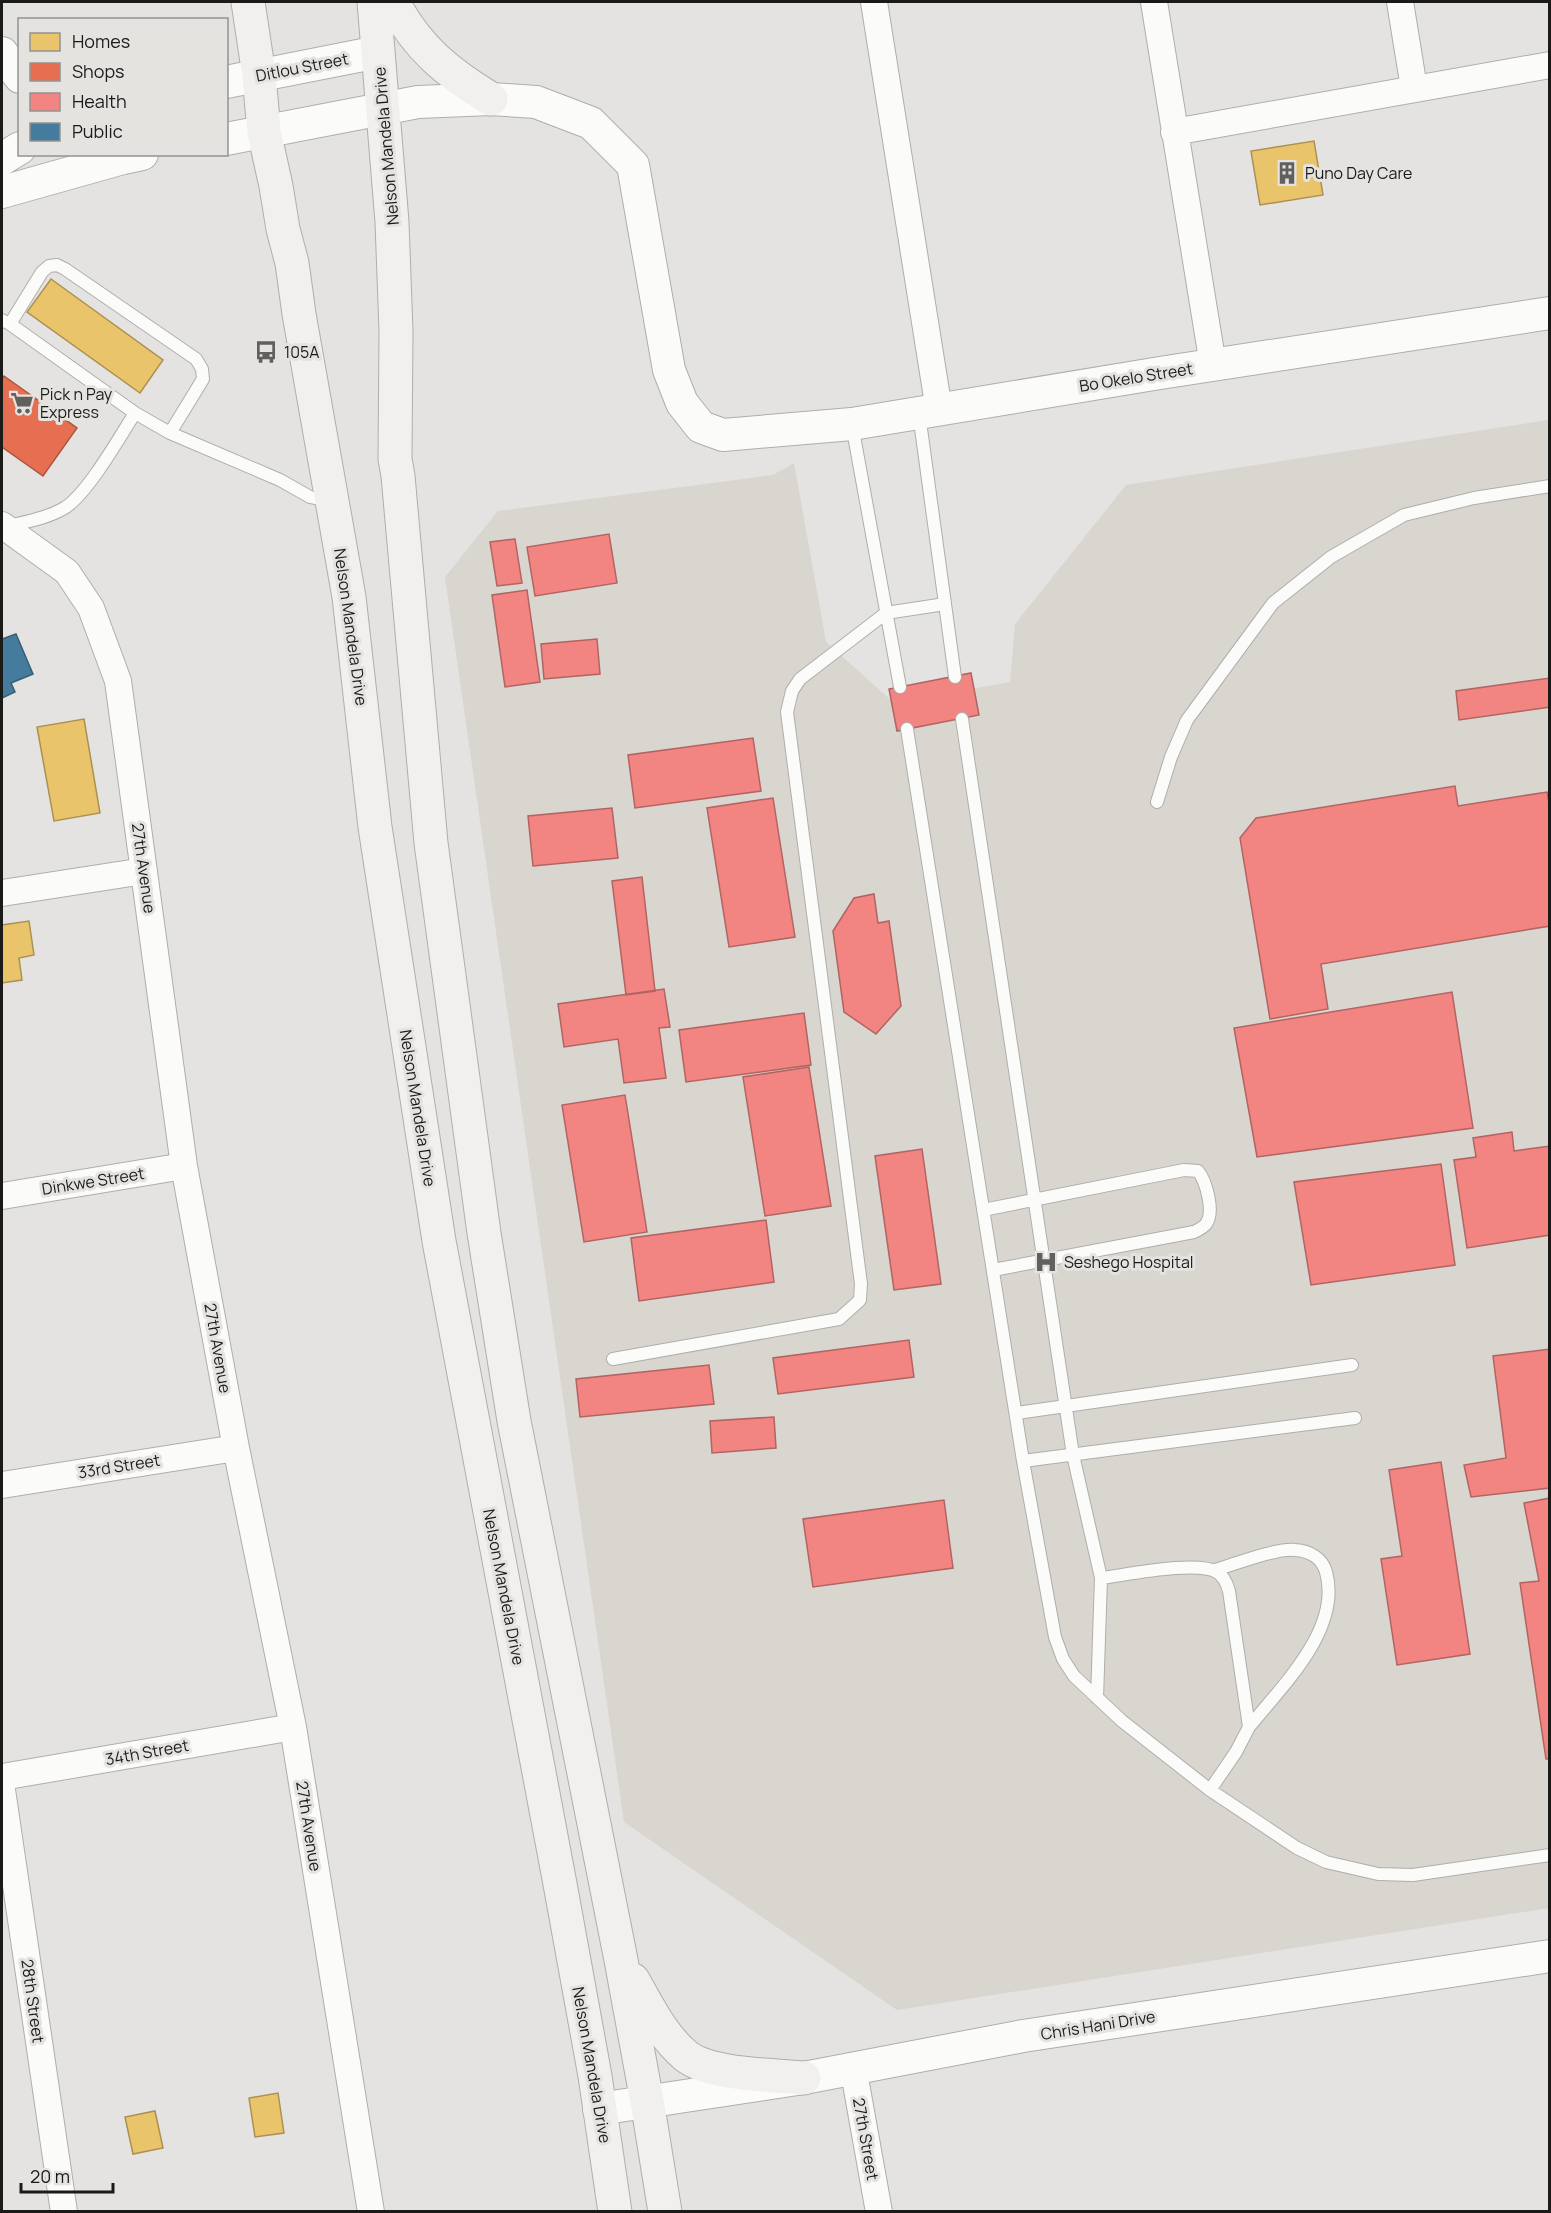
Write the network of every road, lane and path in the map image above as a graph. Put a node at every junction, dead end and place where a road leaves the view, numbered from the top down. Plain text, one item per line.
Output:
1 (248, 2) edge
2 (374, 2) edge
3 (393, 2) edge
4 (874, 2) edge
5 (1154, 2) edge
6 (1400, 2) edge
7 (2, 52) edge
8 (378, 52) junction
9 (1550, 65) edge
10 (18, 74) edge
11 (259, 75) junction
12 (228, 82) edge
13 (1414, 88) junction
14 (491, 99) junction
15 (383, 108) junction
16 (264, 132) junction
17 (1174, 132) junction
18 (228, 139) edge
19 (18, 149) edge
20 (132, 156) edge
21 (2, 159) edge
22 (2, 192) edge
23 (1550, 313) edge
24 (6, 322) edge
25 (1214, 365) junction
26 (929, 411) junction
27 (135, 413) junction
28 (852, 424) junction
29 (170, 433) junction
30 (1550, 486) edge
31 (332, 501) junction
32 (3, 526) edge
33 (945, 604) junction
34 (886, 613) junction
35 (955, 676) dead end
36 (900, 687) dead end
37 (962, 719) dead end
38 (907, 729) dead end
39 (1157, 802) dead end
40 (144, 870) junction
41 (2, 893) edge
42 (184, 1166) junction
43 (2, 1196) edge
44 (1034, 1201) junction
45 (983, 1210) junction
46 (1043, 1260) junction
47 (993, 1270) junction
48 (613, 1359) dead end
49 (1352, 1365) dead end
50 (1065, 1406) junction
51 (1017, 1413) junction
52 (1355, 1418) dead end
53 (236, 1448) junction
54 (1073, 1455) junction
55 (1023, 1461) junction
56 (2, 1485) edge
57 (1215, 1570) junction
58 (1101, 1578) junction
59 (1097, 1698) junction
60 (293, 1727) junction
61 (1250, 1727) junction
62 (2, 1777) edge
63 (2, 1790) edge
64 (1210, 1790) junction
65 (1550, 1855) edge
66 (1550, 1956) edge
67 (621, 1960) junction
68 (853, 2067) junction
69 (804, 2078) junction
70 (647, 2101) junction
71 (599, 2109) junction
72 (64, 2211) edge
73 (371, 2211) edge
74 (615, 2211) edge
75 (665, 2211) edge
76 (879, 2211) edge

1 - 11 main road, Nelson Mandela Drive
2 - 8 main road, Nelson Mandela Drive
3 - 14 main road
4 - 26 street
5 - 17 street
6 - 13 street
7 - 10 street
8 - 11 street, Ditlou Street
8 - 15 main road, Nelson Mandela Drive
9 - 13 street
11 - 12 street, Ditlou Street
11 - 16 main road, Nelson Mandela Drive
13 - 17 street
14 - 15 street
14 - 28 street, Bo Okelo Street
15 - 16 street
15 - 67 main road, Nelson Mandela Drive
16 - 18 street
16 - 31 main road, Nelson Mandela Drive
17 - 25 street
19 - 21 street
20 - 22 street
23 - 25 street, Bo Okelo Street
24 - 27 lane
24 - 29 lane
25 - 26 street, Bo Okelo Street
26 - 28 street, Bo Okelo Street
26 - 33 lane
27 - 29 lane
27 - 32 lane
28 - 34 lane
29 - 31 lane
30 - 39 lane
31 - 71 main road, Nelson Mandela Drive
32 - 40 street, 27th Avenue
33 - 34 lane
33 - 35 lane
34 - 36 lane
34 - 48 lane
37 - 44 lane
38 - 45 lane
40 - 41 street
40 - 42 street, 27th Avenue
42 - 43 street, Dinkwe Street
42 - 53 street, 27th Avenue
44 - 45 lane
44 - 46 lane
44 - 46 lane
45 - 47 lane
46 - 47 lane
46 - 50 lane
47 - 51 lane
49 - 50 lane
50 - 51 lane
50 - 54 lane
51 - 55 lane
52 - 54 lane
53 - 56 street, 33rd Street
53 - 60 street, 27th Avenue
54 - 55 lane
54 - 58 lane
55 - 59 lane
57 - 58 lane
57 - 61 lane
57 - 61 lane
58 - 59 lane
59 - 64 lane
60 - 62 street, 34th Street
60 - 73 street, 27th Avenue
61 - 64 lane
63 - 72 street, 28th Street
64 - 65 lane
66 - 68 street, Chris Hani Drive
67 - 69 main road
67 - 70 main road, Nelson Mandela Drive
68 - 69 street, Chris Hani Drive
68 - 76 street, 27th Street
69 - 70 street, Chris Hani Drive
70 - 71 street, Chris Hani Drive
70 - 75 main road, Nelson Mandela Drive
71 - 74 main road, Nelson Mandela Drive

